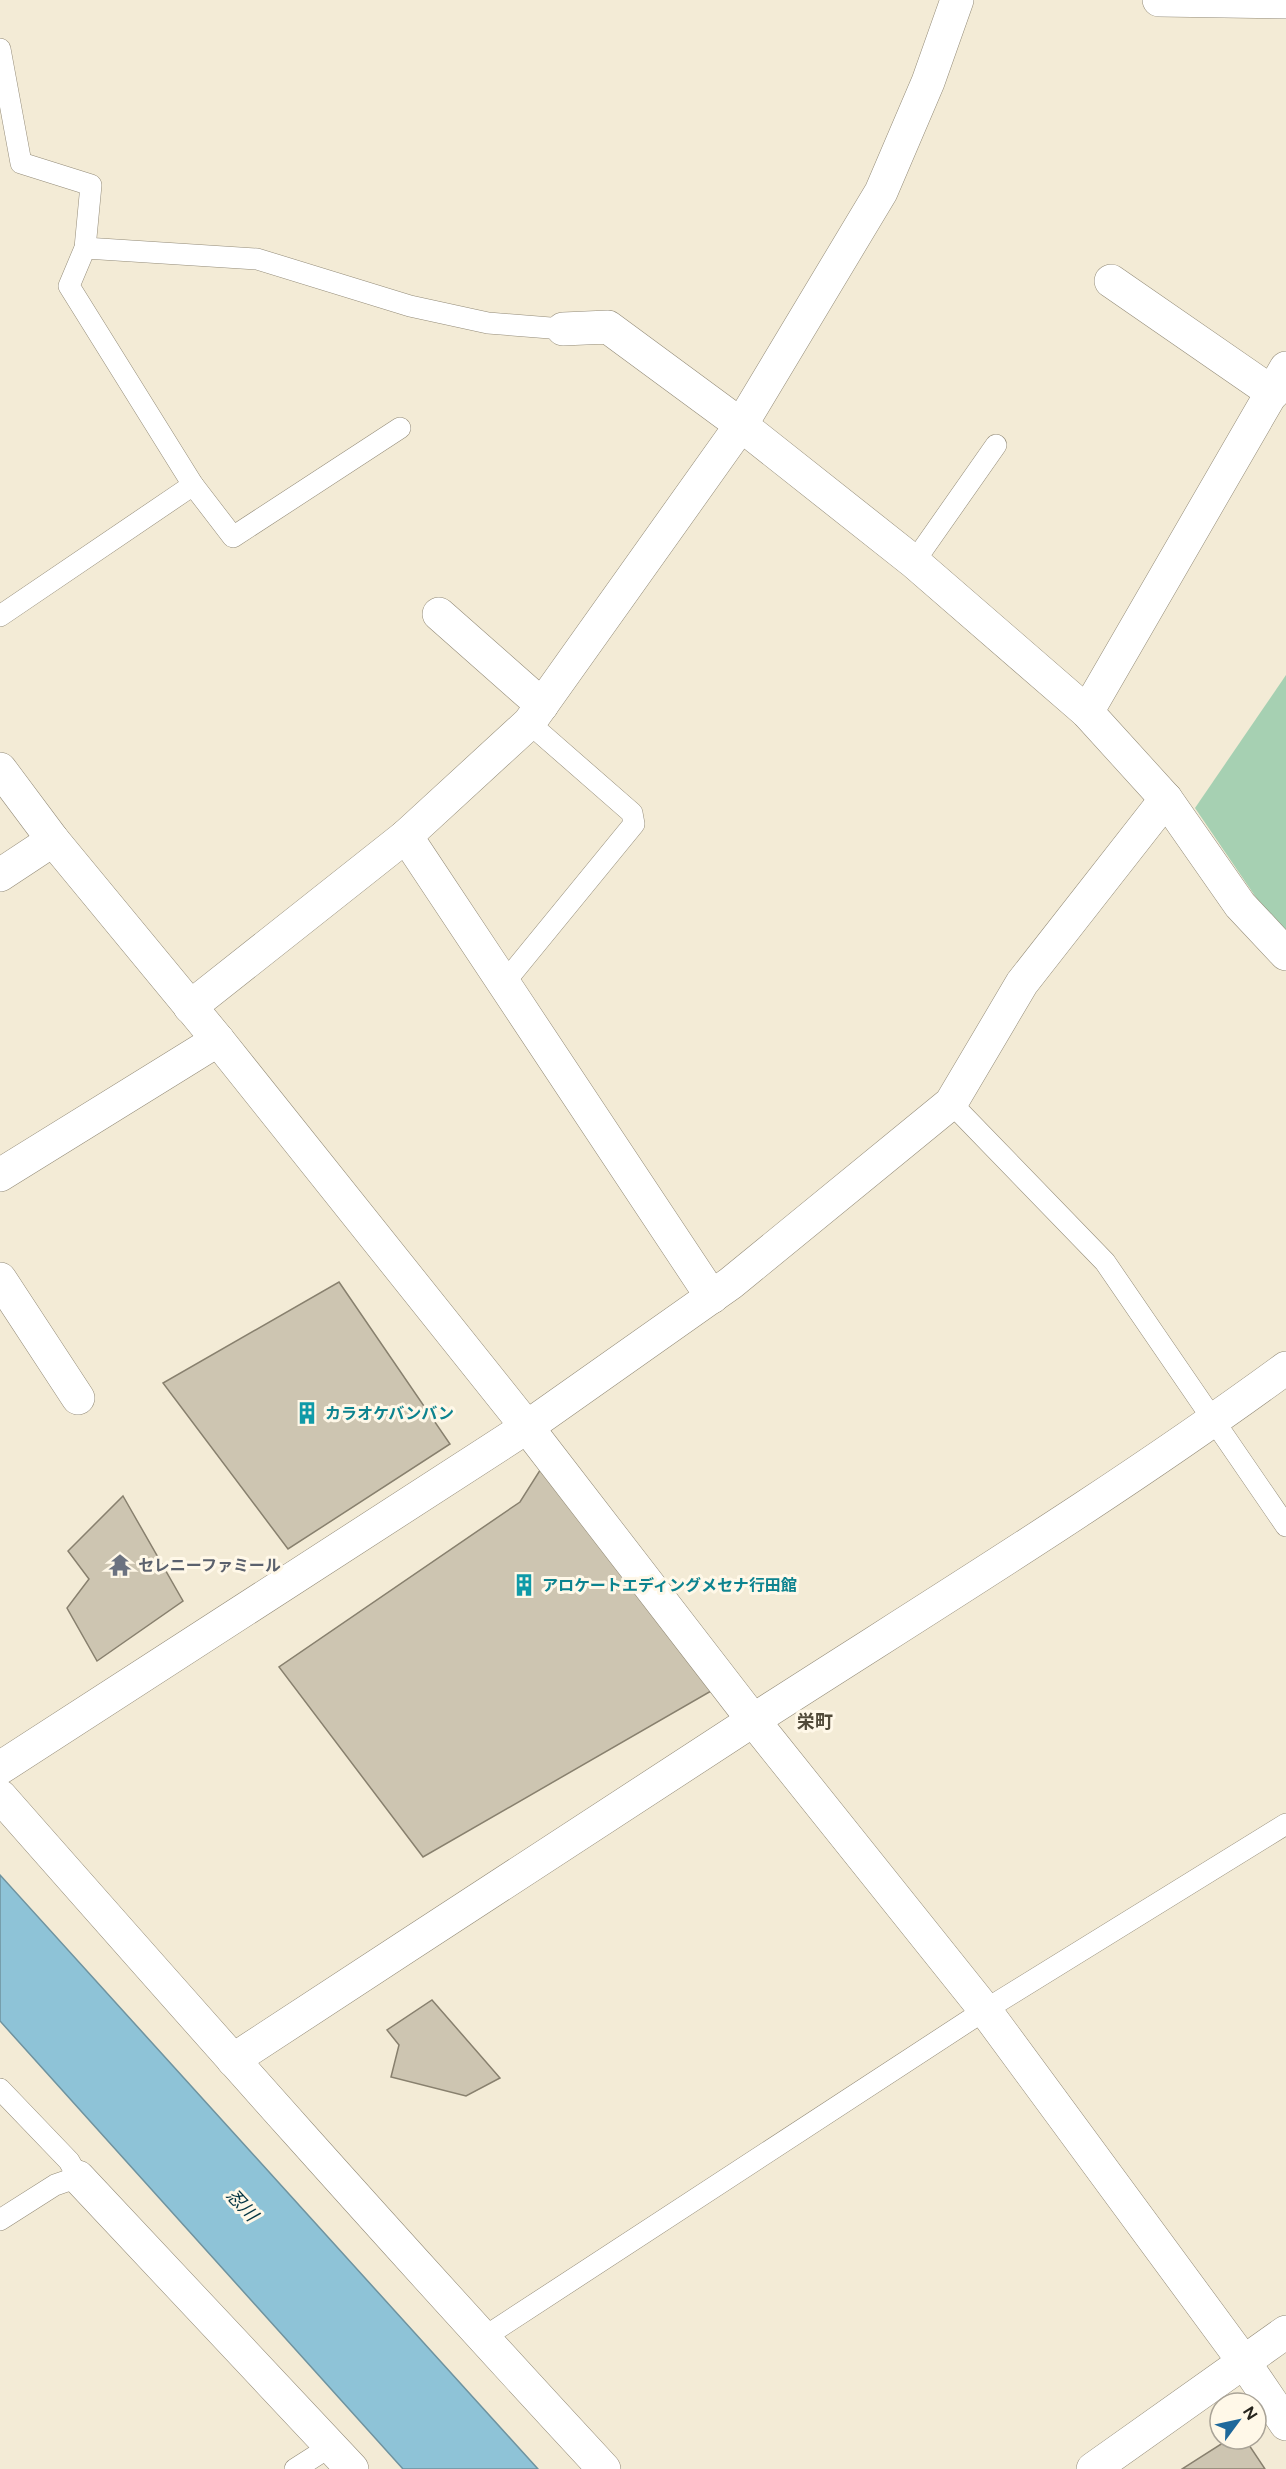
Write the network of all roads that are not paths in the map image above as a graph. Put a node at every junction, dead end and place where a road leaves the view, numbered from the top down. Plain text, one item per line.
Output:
1 (957, 0) edge
2 (1159, 0) edge
3 (1286, 2) edge
4 (0, 49) edge
5 (84, 248) junction
6 (1111, 281) dead end
7 (563, 329) joint
8 (1280, 380) edge
9 (741, 425) junction
10 (400, 428) dead end
11 (996, 445) dead end
12 (193, 485) junction
13 (914, 562) junction
14 (439, 614) dead end
15 (0, 616) edge
16 (1087, 712) junction
17 (536, 714) junction
18 (0, 769) edge
19 (1166, 799) junction
20 (406, 836) junction
21 (53, 840) junction
22 (0, 875) edge
23 (1286, 954) edge
24 (504, 983) junction
25 (190, 1007) junction
26 (218, 1040) junction
27 (951, 1102) junction
28 (0, 1175) edge
29 (0, 1279) edge
30 (712, 1297) junction
31 (1286, 1368) edge
32 (78, 1398) dead end
33 (1215, 1420) junction
34 (527, 1427) junction
35 (1286, 1526) edge
36 (753, 1720) junction
37 (0, 1768) edge
38 (0, 1796) edge
39 (1286, 1824) edge
40 (985, 2010) junction
41 (232, 2060) junction
42 (0, 2090) edge
43 (78, 2177) junction
44 (0, 2220) edge
45 (1286, 2332) edge
46 (483, 2338) junction
47 (1244, 2361) junction
48 (1286, 2424) edge
49 (341, 2457) edge
50 (295, 2469) edge
51 (604, 2469) edge
52 (1093, 2469) edge

1 - 9 street
2 - 3 street
4 - 5 lane
5 - 7 lane
5 - 12 lane
6 - 8 street
7 - 9 street
8 - 16 street
9 - 13 street
9 - 17 street
10 - 12 lane
11 - 13 lane
12 - 15 lane
13 - 16 street
14 - 17 street
16 - 19 street
17 - 20 street
17 - 24 lane
18 - 21 street
19 - 23 street
19 - 27 street
20 - 24 street
20 - 25 street
21 - 22 street
21 - 25 street
24 - 30 street
25 - 26 street
26 - 28 street
26 - 34 street
27 - 30 street
27 - 33 lane
29 - 32 street
30 - 34 street
31 - 33 street
33 - 35 lane
33 - 36 street
34 - 36 street
34 - 37 street
36 - 40 street
36 - 41 street
38 - 41 street
39 - 40 lane
40 - 46 lane
40 - 47 street
41 - 46 street
42 - 43 lane
43 - 44 lane
43 - 49 street
45 - 47 street
46 - 51 street
47 - 48 street
47 - 52 street
49 - 50 lane

